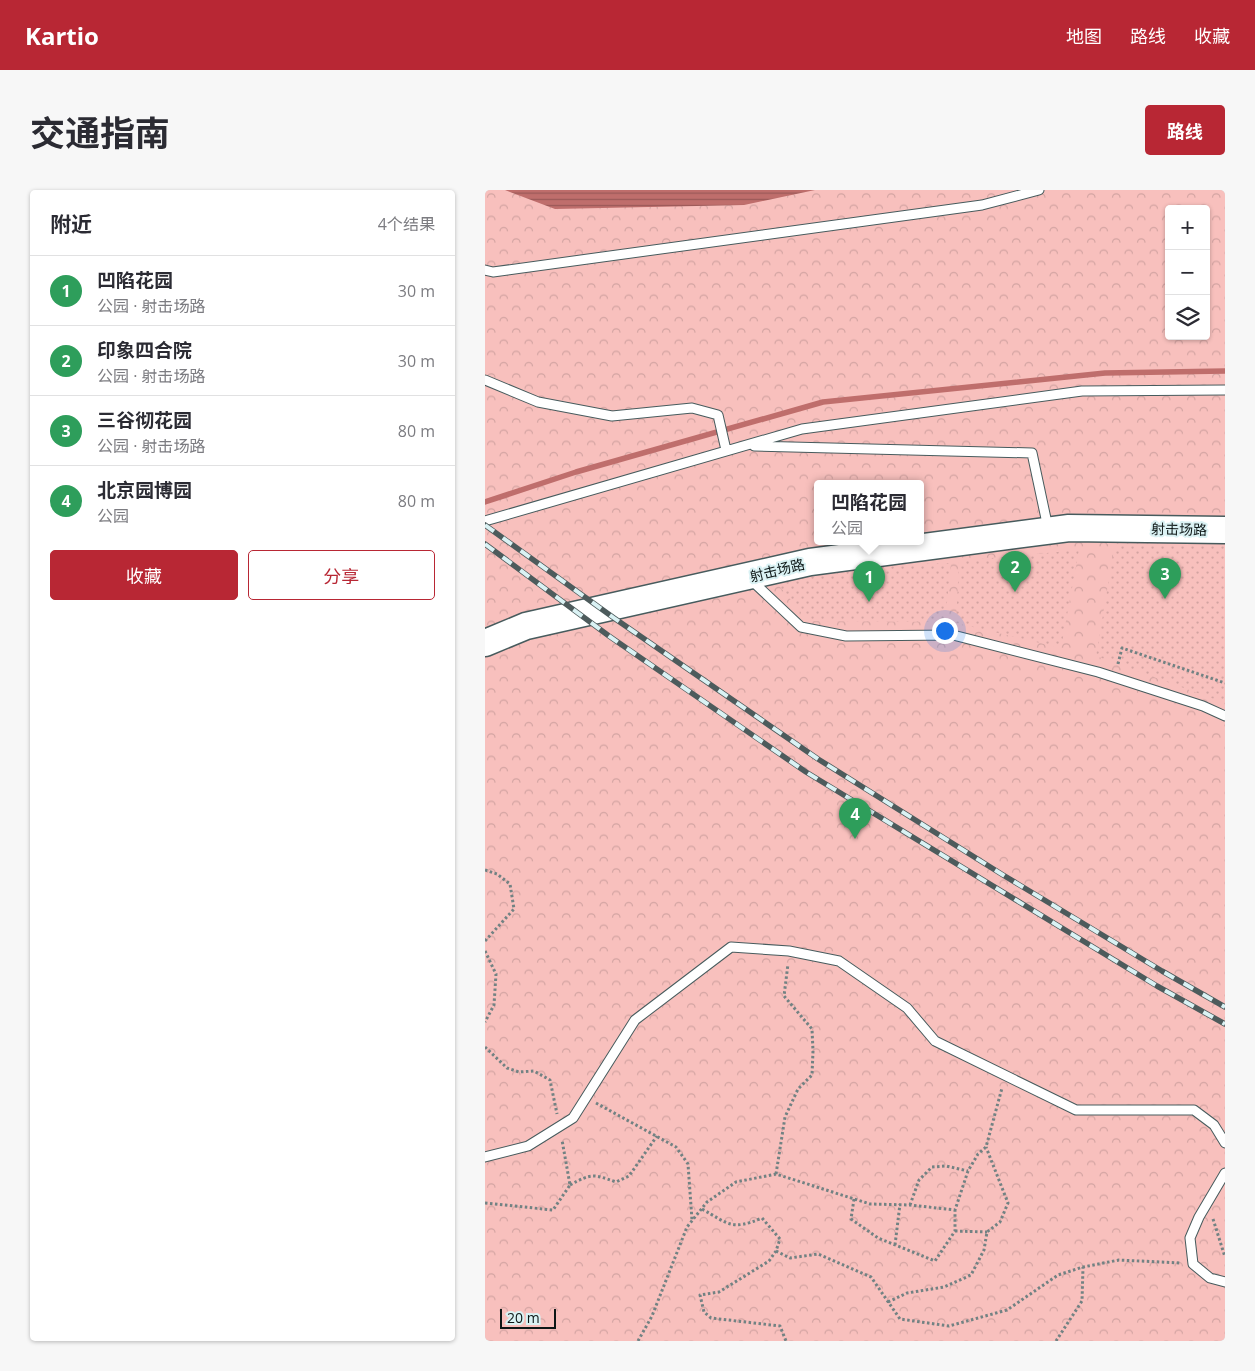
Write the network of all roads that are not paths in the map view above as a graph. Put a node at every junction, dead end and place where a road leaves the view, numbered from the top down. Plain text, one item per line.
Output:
1 (1039, 190) edge
2 (485, 270) edge
3 (485, 380) edge
4 (1225, 390) edge
5 (743, 446) junction
6 (726, 450) junction
7 (485, 521) edge
8 (1225, 530) edge
9 (1049, 531) junction
10 (748, 578) junction
11 (485, 643) edge
12 (1225, 716) edge
13 (1225, 1143) edge
14 (485, 1157) edge
15 (1225, 1173) edge
16 (1225, 1282) edge

1 - 2 lane
3 - 6 lane
4 - 5 lane
5 - 6 lane
5 - 9 lane
6 - 7 lane
8 - 9 street, 射击场路
9 - 10 street, 射击场路
10 - 11 street, 射击场路
10 - 12 lane
13 - 14 lane
15 - 16 lane

